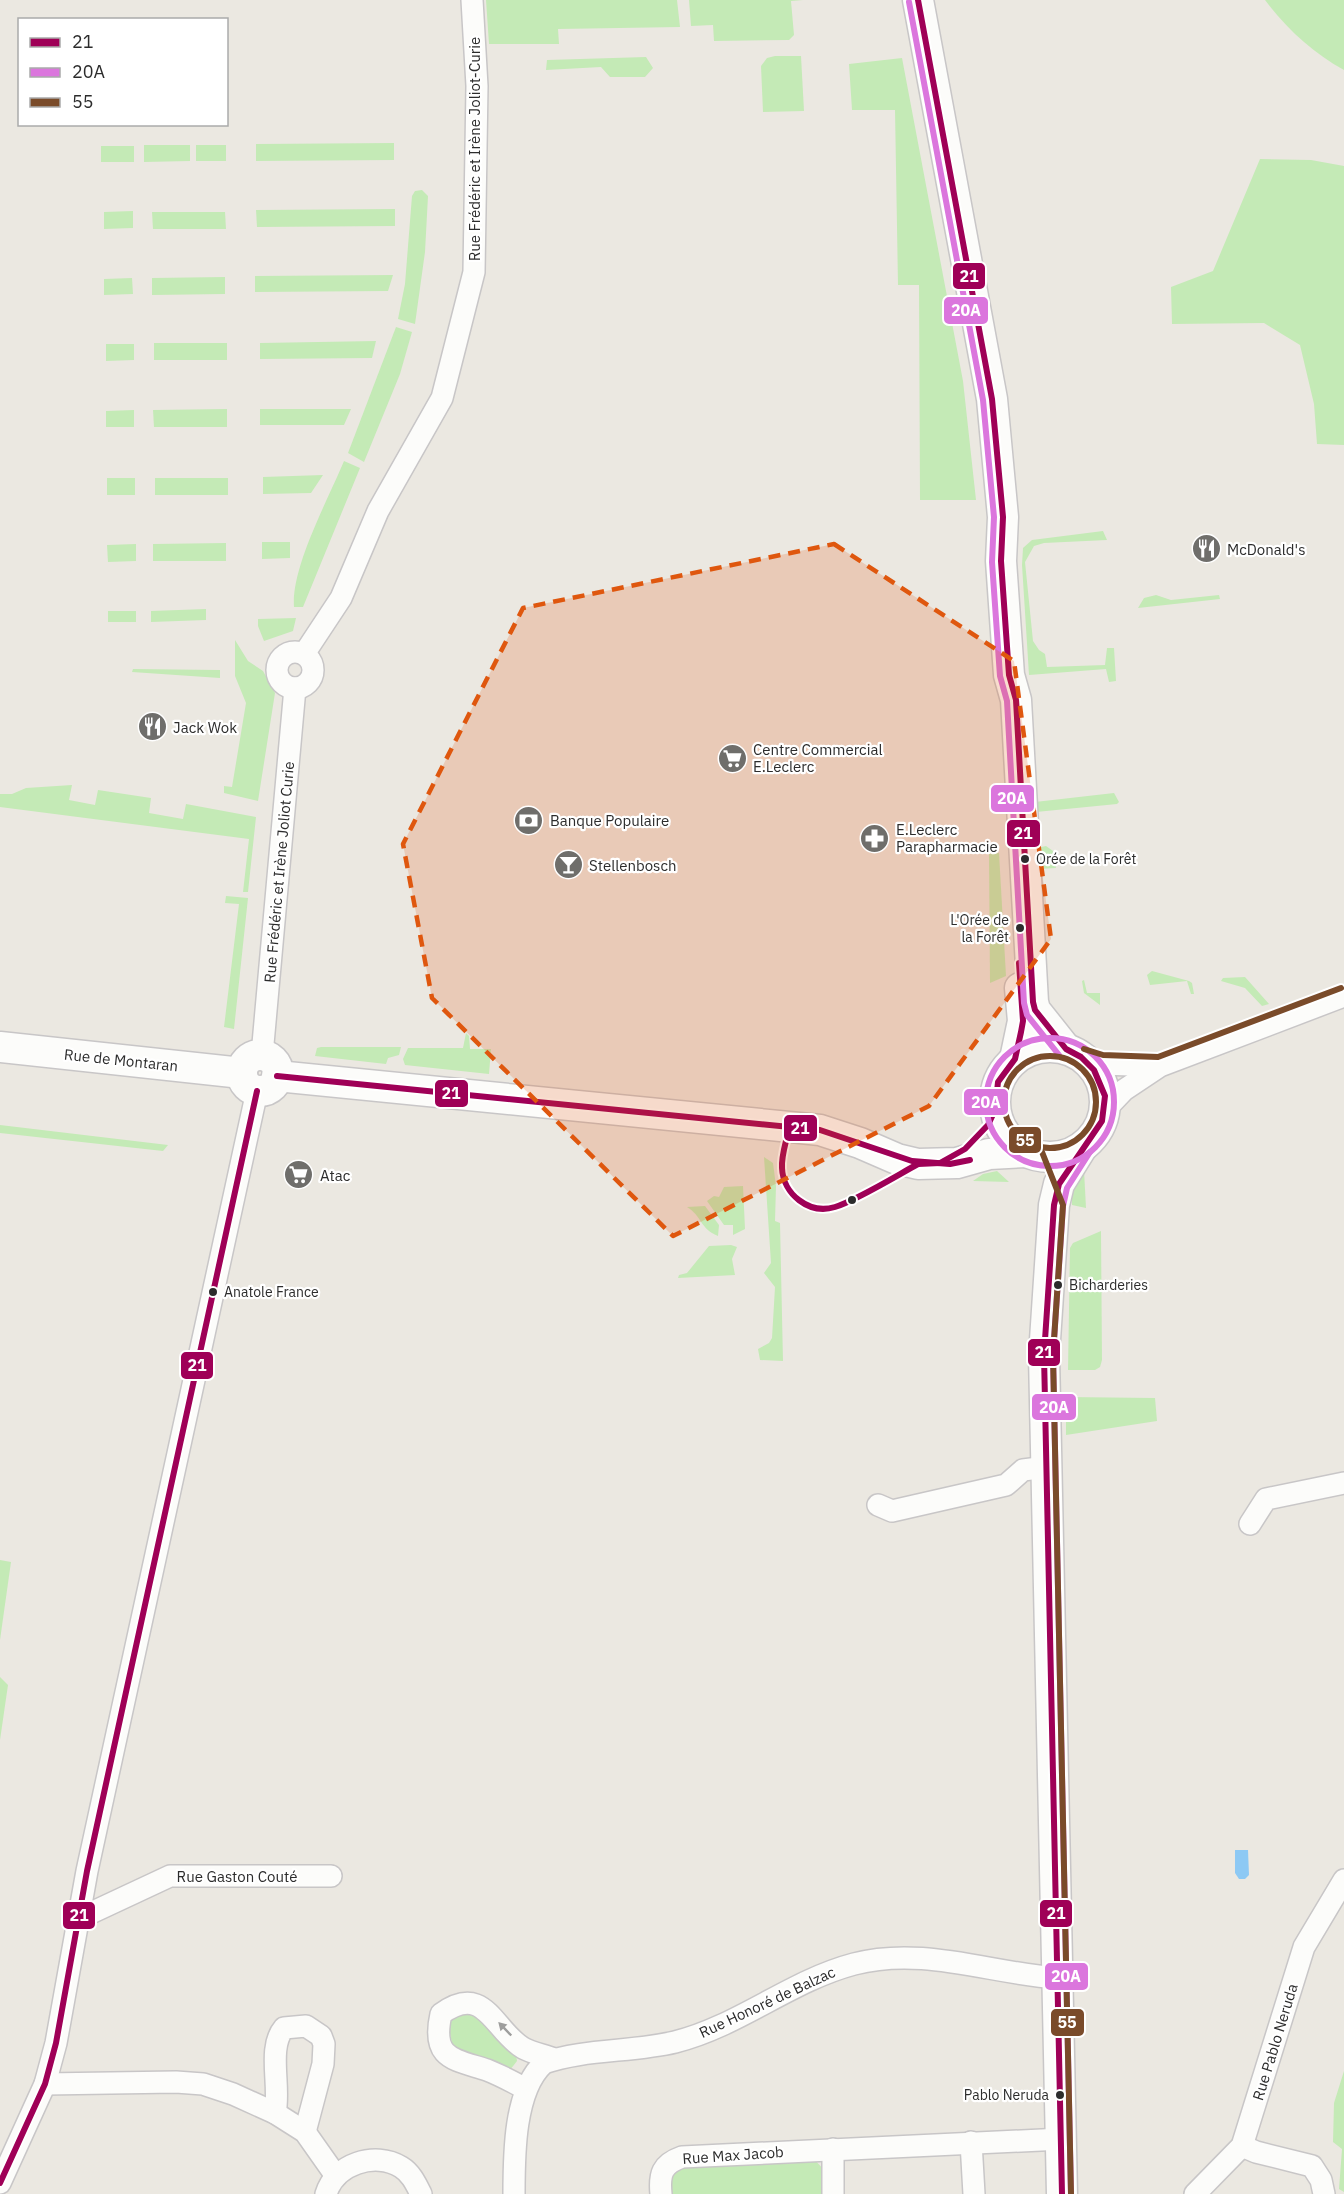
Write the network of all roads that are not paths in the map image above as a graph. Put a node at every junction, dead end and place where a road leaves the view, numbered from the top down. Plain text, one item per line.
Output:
1 (472, 0) edge
2 (908, 0) edge
3 (918, 0) edge
4 (304, 654) joint
5 (1344, 996) edge
6 (0, 1047) edge
7 (1074, 1053) junction
8 (1015, 1059) junction
9 (1160, 1066) junction
10 (260, 1074) junction
11 (995, 1110) junction
12 (1104, 1111) junction
13 (1082, 1147) junction
14 (1030, 1153) junction
15 (940, 1163) junction
16 (1054, 1205) junction
17 (1047, 1467) junction
18 (1344, 1483) edge
19 (878, 1504) dead end
20 (1250, 1524) dead end
21 (331, 1876) dead end
22 (1344, 1880) edge
23 (80, 1912) junction
24 (1057, 1978) junction
25 (554, 2059) junction
26 (45, 2084) junction
27 (526, 2089) junction
28 (275, 2113) junction
29 (305, 2132) junction
30 (1062, 2139) junction
31 (971, 2142) junction
32 (1242, 2146) junction
33 (833, 2149) junction
34 (0, 2183) edge
35 (331, 2185) edge
36 (421, 2194) edge
37 (514, 2194) edge
38 (661, 2194) edge
39 (833, 2194) edge
40 (974, 2194) edge
41 (1062, 2194) edge
42 (1195, 2194) edge
43 (1323, 2194) edge

1 - 4 street, Rue Frédéric et Irène Joliot-Curie
2 - 8 main road
3 - 7 main road
4 - 10 street, Rue Frédéric et Irène Joliot Curie
5 - 9 street
6 - 10 main road, Rue de Montaran
7 - 8 main road
7 - 9 street
7 - 12 main road
8 - 11 main road
9 - 12 street
10 - 15 main road, Rue de Montaran
10 - 23 street, Rue Frédéric et Irène Joliot Curie
11 - 14 main road
11 - 15 main road
12 - 13 main road
13 - 14 main road
13 - 16 main road
14 - 15 main road, Rue de Montaran
14 - 16 main road
16 - 17 main road
17 - 19 street
17 - 24 main road
18 - 20 street
21 - 23 street, Rue Gaston Couté
22 - 32 street, Rue Pablo Neruda
23 - 26 street, Rue Frédéric et Irène Joliot Curie
24 - 25 street, Rue Honoré de Balzac
24 - 30 main road
25 - 27 street
25 -> 27 street
26 - 28 street
26 - 34 street, Rue Frédéric et Irène Joliot Curie
27 - 37 street
28 - 29 street
28 - 29 street
29 - 35 street
30 - 31 street, Rue Max Jacob
30 - 41 main road
31 - 33 street, Rue Max Jacob
31 - 40 street
32 - 42 street, Rue Pablo Neruda
32 - 43 street
33 - 38 street, Rue Max Jacob
33 - 39 street
35 - 36 street

